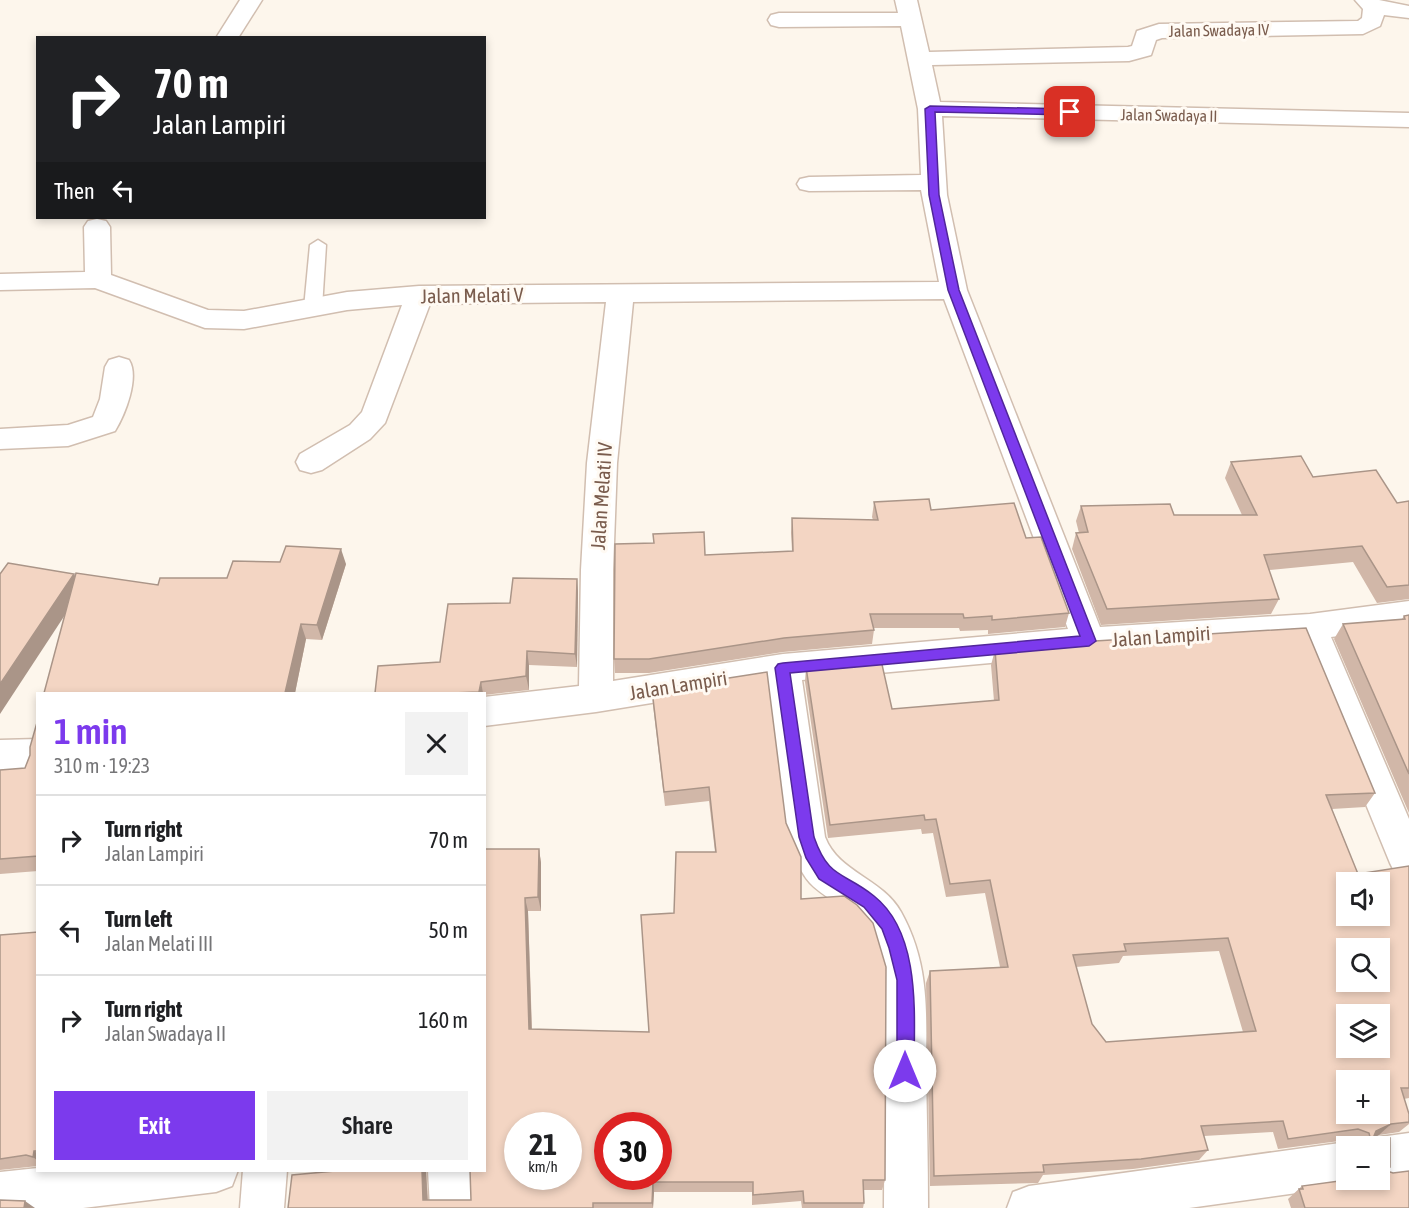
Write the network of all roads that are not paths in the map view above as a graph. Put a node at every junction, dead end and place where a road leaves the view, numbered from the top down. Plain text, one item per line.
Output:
1 (251, 0) edge
2 (1370, 4) edge
3 (908, 10) edge
4 (1409, 12) edge
5 (779, 20) dead end
6 (228, 36) edge
7 (920, 59) junction
8 (930, 109) junction
9 (1409, 120) edge
10 (933, 182) junction
11 (809, 184) dead end
12 (97, 227) dead end
13 (318, 245) dead end
14 (98, 280) junction
15 (0, 282) edge
16 (954, 290) junction
17 (419, 295) junction
18 (620, 295) junction
19 (313, 308) junction
20 (119, 367) dead end
21 (0, 440) edge
22 (311, 462) dead end
23 (1409, 614) edge
24 (1310, 627) junction
25 (1089, 641) junction
26 (783, 668) junction
27 (596, 698) junction
28 (486, 712) edge
29 (36, 754) edge
30 (0, 756) edge
31 (1409, 863) edge
32 (1409, 1155) edge
33 (1390, 1158) edge
34 (1336, 1166) edge
35 (189, 1172) edge
36 (265, 1172) edge
37 (450, 1172) edge
38 (134, 1176) edge
39 (0, 1194) edge
40 (262, 1208) edge
41 (452, 1208) edge
42 (906, 1208) edge
43 (1029, 1208) edge

1 - 6 street
2 - 4 street
2 - 7 street, Jalan Swadaya IV
3 - 5 street
3 - 7 street
7 - 8 street
8 - 9 street, Jalan Swadaya II
8 - 10 street
10 - 11 street
10 - 16 street
12 - 14 street
13 - 19 lane
14 - 15 street, Jalan Melati V
14 - 19 street, Jalan Melati V
16 - 18 street, Jalan Melati V
16 - 25 street
17 - 18 street, Jalan Melati V
17 - 19 street, Jalan Melati V
17 - 22 street
18 - 27 street, Jalan Melati IV
20 - 21 street
23 - 24 street, Jalan Lampiri
24 - 25 street, Jalan Lampiri
24 - 31 street
25 - 26 street, Jalan Lampiri
26 - 27 street, Jalan Lampiri
26 - 42 street
27 - 28 street, Jalan Lampiri
29 - 30 street
32 - 33 street
34 - 43 street
35 - 38 street
36 - 40 street
37 - 41 street
38 - 39 street

